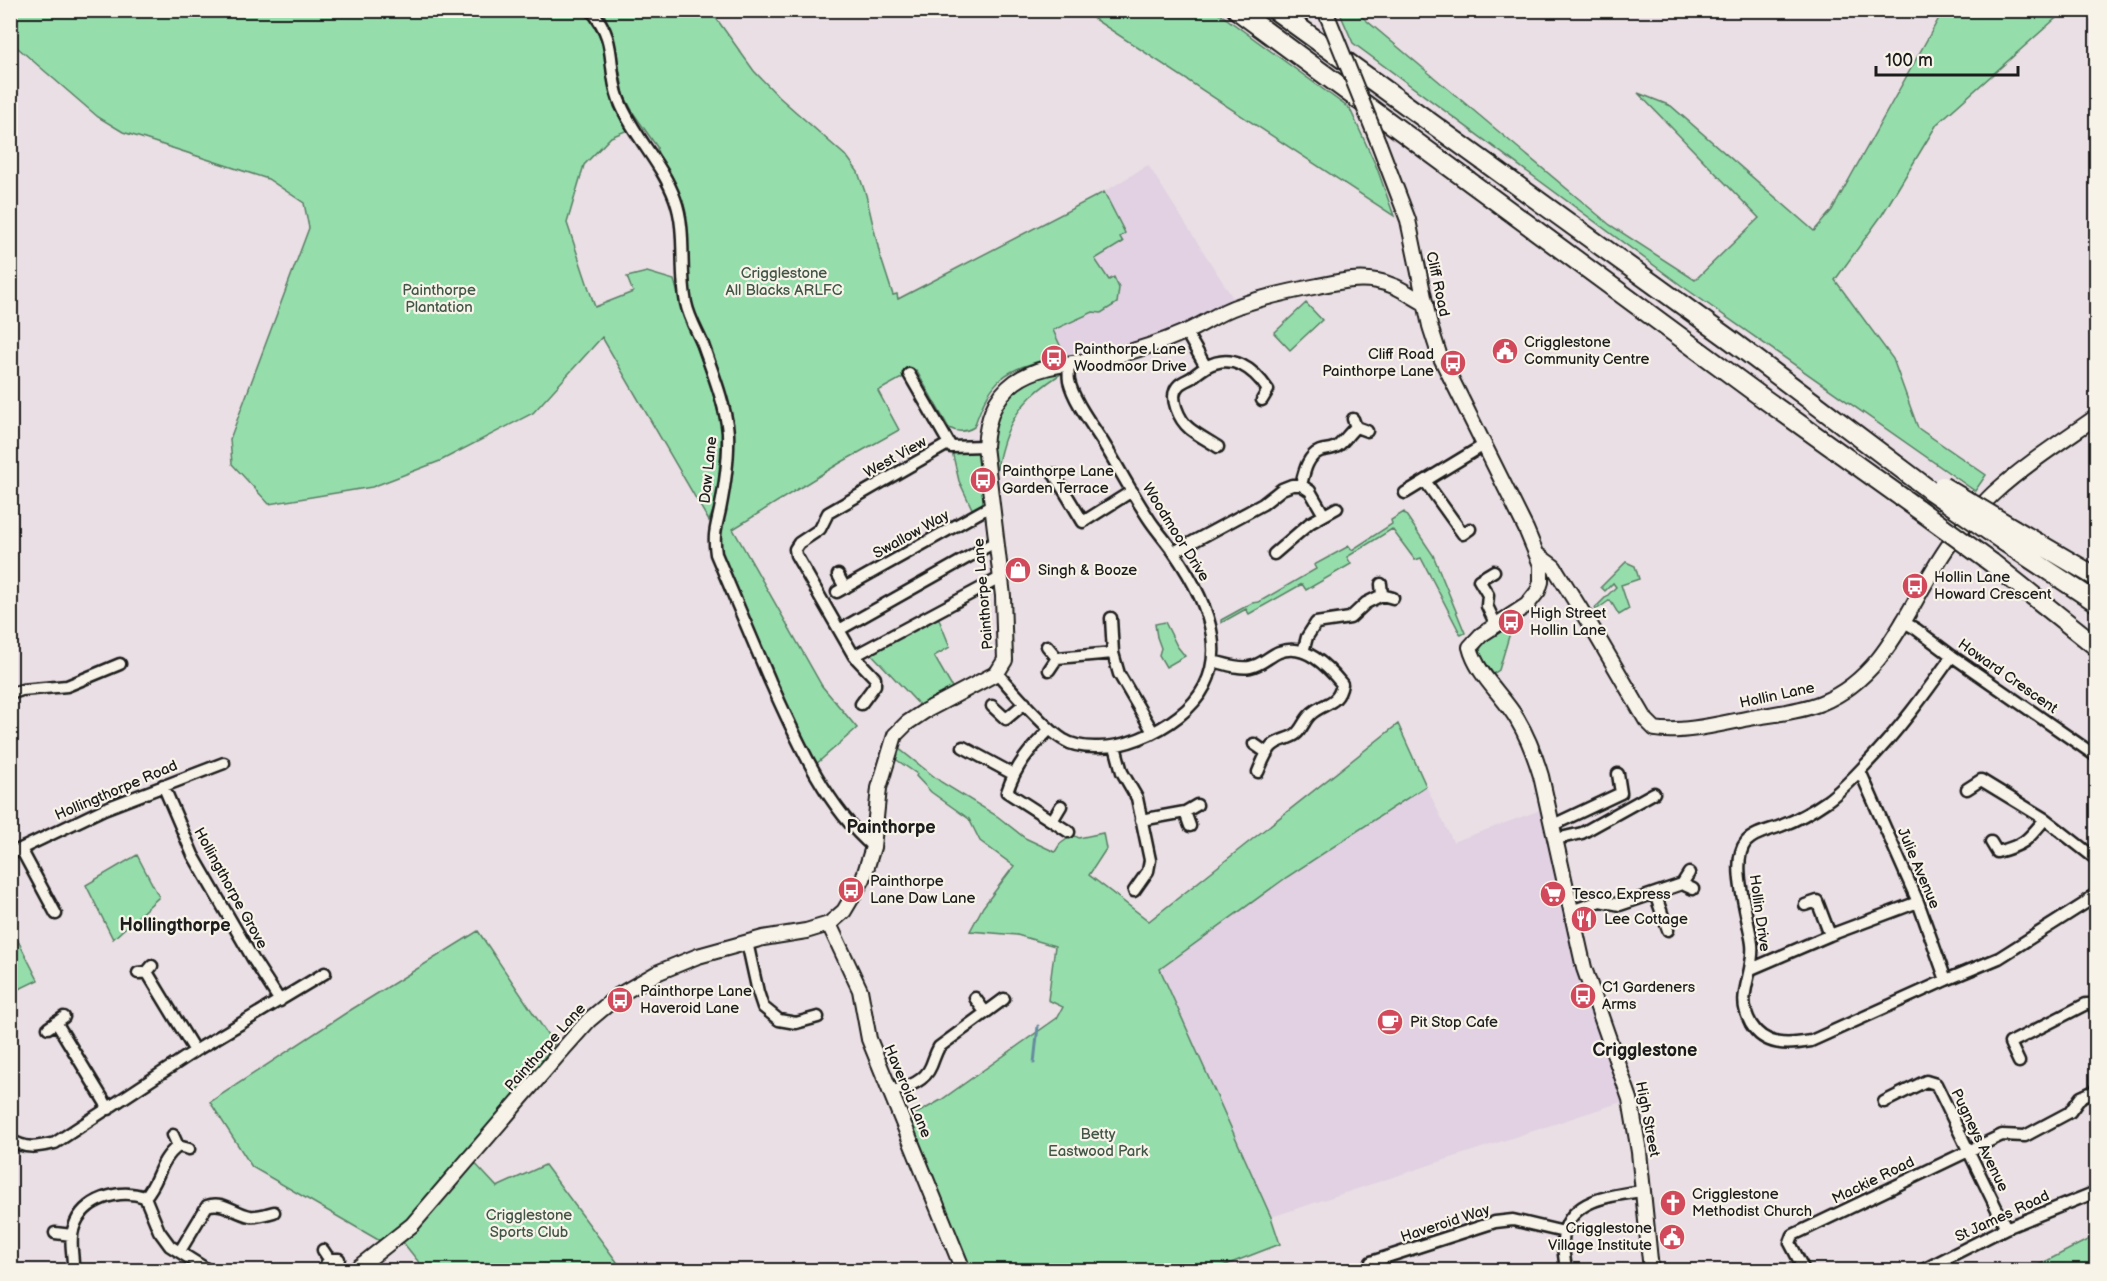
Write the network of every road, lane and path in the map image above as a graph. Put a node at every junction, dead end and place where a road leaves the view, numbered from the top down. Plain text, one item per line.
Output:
1 (591, 10) edge
2 (1237, 10) edge
3 (1275, 10) edge
4 (1325, 10) edge
5 (1426, 304) junction
6 (1186, 332) junction
7 (1068, 363) junction
8 (1206, 367) junction
9 (909, 374) dead end
10 (1262, 400) dead end
11 (2097, 417) edge
12 (1359, 426) dead end
13 (1203, 437) junction
14 (948, 444) junction
15 (1484, 445) junction
16 (985, 446) junction
17 (1197, 447) dead end
18 (1218, 447) dead end
19 (1054, 474) dead end
20 (1425, 481) junction
21 (1301, 485) junction
22 (1132, 491) junction
23 (1405, 493) dead end
24 (992, 506) junction
25 (1337, 508) dead end
26 (1324, 515) junction
27 (1470, 528) dead end
28 (2010, 535) junction
29 (995, 542) junction
30 (1174, 552) junction
31 (1274, 555) dead end
32 (1539, 556) junction
33 (1992, 563) junction
34 (1494, 571) dead end
35 (838, 575) dead end
36 (2097, 577) edge
37 (1000, 578) junction
38 (1385, 592) dead end
39 (2097, 602) edge
40 (1111, 618) dead end
41 (1902, 621) junction
42 (1497, 625) junction
43 (839, 630) junction
44 (2097, 630) edge
45 (1047, 646) dead end
46 (2097, 646) edge
47 (1303, 652) junction
48 (1113, 653) junction
49 (854, 656) junction
50 (1952, 656) junction
51 (1057, 658) junction
52 (1213, 661) junction
53 (120, 664) dead end
54 (1049, 670) dead end
55 (997, 673) junction
56 (10, 694) edge
57 (1025, 703) junction
58 (861, 704) dead end
59 (992, 705) dead end
60 (1050, 729) junction
61 (1153, 732) junction
62 (1254, 744) dead end
63 (1115, 746) junction
64 (963, 747) dead end
65 (1267, 753) junction
66 (2097, 756) edge
67 (224, 763) dead end
68 (1860, 771) junction
69 (1258, 772) dead end
70 (1013, 774) junction
71 (1618, 774) dead end
72 (163, 785) junction
73 (1967, 789) dead end
74 (1654, 792) dead end
75 (1197, 805) dead end
76 (1061, 806) dead end
77 (1185, 812) junction
78 (2045, 819) junction
79 (1052, 820) junction
80 (1141, 820) junction
81 (1553, 825) junction
82 (1191, 826) dead end
83 (1069, 832) dead end
84 (1556, 839) junction
85 (1991, 842) dead end
86 (873, 847) junction
87 (16, 851) edge
88 (2097, 859) edge
89 (1689, 873) dead end
90 (1683, 884) junction
91 (1693, 889) dead end
92 (1134, 891) dead end
93 (2097, 893) edge
94 (1655, 894) junction
95 (1918, 902) junction
96 (1804, 905) dead end
97 (1570, 911) junction
98 (57, 914) dead end
99 (829, 924) junction
100 (1668, 930) dead end
101 (1830, 935) junction
102 (747, 942) junction
103 (1751, 969) junction
104 (146, 971) dead end
105 (325, 973) dead end
106 (1946, 980) junction
107 (975, 998) dead end
108 (1004, 999) dead end
109 (280, 1000) junction
110 (2097, 1011) edge
111 (985, 1012) junction
112 (818, 1017) dead end
113 (56, 1022) dead end
114 (195, 1051) junction
115 (2019, 1062) dead end
116 (2097, 1090) edge
117 (890, 1092) junction
118 (1884, 1102) dead end
119 (110, 1109) junction
120 (172, 1135) dead end
121 (10, 1139) edge
122 (178, 1146) junction
123 (189, 1149) dead end
124 (1969, 1151) junction
125 (1642, 1191) junction
126 (2097, 1192) edge
127 (145, 1197) junction
128 (274, 1212) dead end
129 (258, 1216) junction
130 (2006, 1228) junction
131 (259, 1229) dead end
132 (1564, 1232) junction
133 (55, 1233) dead end
134 (72, 1235) junction
135 (180, 1251) junction
136 (330, 1256) dead end
137 (1369, 1263) edge
138 (73, 1265) dead end
139 (362, 1268) edge
140 (208, 1270) edge
141 (323, 1270) edge
142 (963, 1270) edge
143 (1566, 1270) edge
144 (1651, 1270) edge
145 (1804, 1270) edge
146 (1923, 1270) edge

1 - 86 street, Daw Lane
2 - 33 highway, bridge
3 - 28 highway, bridge
4 - 5 street, Cliff Road, bridge
5 - 6 street, Painthorpe Lane
5 - 15 street, Cliff Road
6 - 7 street, Painthorpe Lane
6 - 8 street
7 - 16 street, Painthorpe Lane
7 - 22 street, Woodmoor Drive
8 - 10 street
8 - 13 street
9 - 14 street
11 - 41 street, Hollin Lane
12 - 21 street
13 - 17 street
13 - 18 street
14 - 16 street
14 - 43 street, West View
15 - 20 street
15 - 32 street, Cliff Road
16 - 24 street, Painthorpe Lane
19 - 22 street
20 - 23 street
20 - 27 street
21 - 26 street
21 - 30 street
22 - 30 street, Woodmoor Drive
24 - 29 street, Painthorpe Lane
24 - 35 street, Swallow Way
25 - 26 street
26 - 31 street
28 - 36 highway
28 - 39 highway
29 - 37 street, Painthorpe Lane
29 - 43 street
30 - 52 street, Woodmoor Drive
32 - 41 street, Hollin Lane
32 - 42 street, High Street
33 - 44 highway
33 - 46 highway
34 - 42 street
37 - 49 street
37 - 55 street, Painthorpe Lane
38 - 47 street
40 - 48 street
41 - 50 street, Howard Crescent
42 - 81 street, High Street
43 - 49 street
45 - 51 street
47 - 52 street
47 - 65 street
48 - 51 street
48 - 61 street
49 - 58 street
50 - 66 street, Howard Crescent
50 - 68 street, Hollin Drive
51 - 54 street
52 - 61 street, Woodmoor Drive
53 - 56 street
55 - 57 street, Woodmoor Drive
55 - 86 street
57 - 59 street
57 - 60 street, Woodmoor Drive
60 - 63 street, Woodmoor Drive
60 - 70 street
61 - 63 street, Woodmoor Drive
62 - 65 street
63 - 80 street
64 - 70 street
65 - 69 street
67 - 72 street, Hollingthorpe Road
68 - 95 street, Julie Avenue
68 - 103 street, Hollin Drive
70 - 79 street
71 - 81 street
72 - 87 street, Hollingthorpe Road
72 - 109 street, Hollingthorpe Grove
73 - 78 street
74 - 84 street
75 - 77 street
76 - 79 street
77 - 80 street
77 - 82 street
78 - 85 street
78 - 88 street
79 - 83 street
80 - 92 street
81 - 84 street, High Street
84 - 97 street, High Street
86 - 99 street
87 - 98 street, Hollingthorpe Road
89 - 90 street
90 - 91 street
90 - 94 street
93 - 106 street, Hollin Drive
94 - 97 street
94 - 100 street
95 - 101 street
95 - 106 street, Julie Avenue
96 - 101 street
97 - 125 street, High Street
99 - 102 street, Painthorpe Lane
99 - 117 street, Haveroid Lane
101 - 103 street
102 - 112 street
102 - 139 street, Painthorpe Lane
103 - 106 street, Hollin Drive
104 - 114 street
105 - 109 street
107 - 111 street
108 - 111 street
109 - 114 street
110 - 115 street
111 - 117 street
113 - 119 street
114 - 119 street
116 - 124 street, Mackie Road
117 - 142 street, Haveroid Lane
118 - 124 street, Pugneys Avenue
119 - 121 street
120 - 122 street
122 - 123 street
122 - 127 street
124 - 130 street, Pugneys Avenue
124 - 145 street, Mackie Road
125 - 132 street
125 - 144 street, High Street
126 - 130 street, St James Road
127 - 134 street
127 - 135 street
128 - 129 street
129 - 131 street
129 - 135 street
130 - 146 street, St James Road
132 - 137 street, Haveroid Way
132 - 143 street
133 - 134 street
134 - 138 street
135 - 140 street
136 - 141 street

